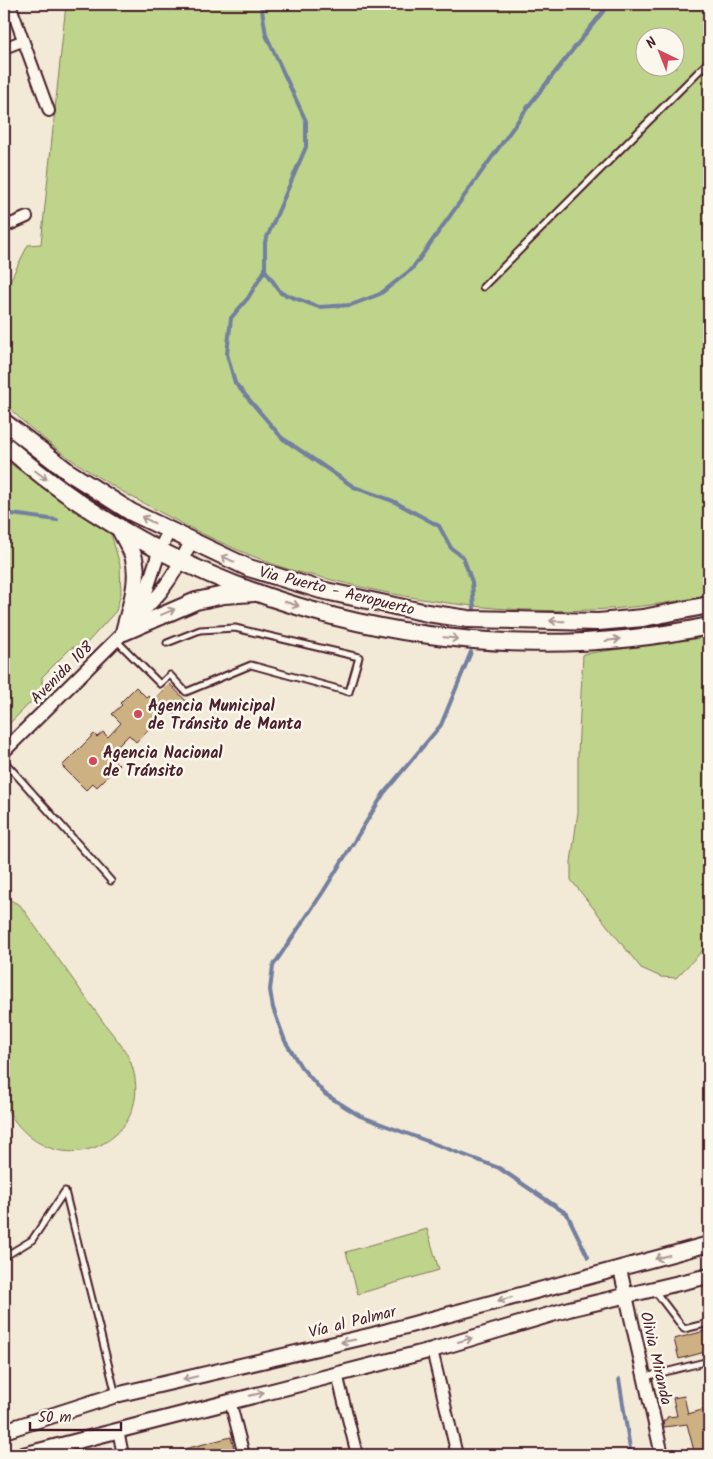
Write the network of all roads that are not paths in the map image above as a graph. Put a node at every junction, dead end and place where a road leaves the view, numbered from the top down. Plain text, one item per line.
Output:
1 (10, 4) edge
2 (22, 40) junction
3 (4, 48) edge
4 (709, 61) edge
5 (49, 111) dead end
6 (27, 217) dead end
7 (4, 227) edge
8 (483, 287) dead end
9 (4, 422) edge
10 (4, 444) edge
11 (119, 527) junction
12 (170, 531) junction
13 (191, 542) junction
14 (160, 550) junction
15 (182, 561) junction
16 (259, 593) junction
17 (709, 605) edge
18 (139, 613) junction
19 (709, 626) edge
20 (120, 636) junction
21 (167, 643) dead end
22 (4, 751) edge
23 (4, 761) edge
24 (111, 881) dead end
25 (709, 1244) edge
26 (4, 1257) edge
27 (620, 1269) junction
28 (709, 1276) edge
29 (654, 1290) junction
30 (626, 1296) junction
31 (709, 1323) edge
32 (432, 1350) junction
33 (709, 1361) edge
34 (337, 1374) junction
35 (645, 1377) junction
36 (116, 1395) junction
37 (230, 1401) junction
38 (118, 1430) junction
39 (4, 1431) edge
40 (23, 1455) edge
41 (123, 1455) edge
42 (244, 1455) edge
43 (357, 1455) edge
44 (457, 1455) edge
45 (662, 1455) edge

1 - 2 street
2 - 3 street
2 - 5 street
4 - 8 lane
6 - 7 street
12 -> 9 main road, Via Puerto - Aeropuerto
10 -> 11 main road, Via Puerto - Aeropuerto
11 - 14 main road, Via Puerto - Aeropuerto
11 - 20 main road
12 - 13 main road, Via Puerto - Aeropuerto
12 - 14 street, Avenida 108
13 - 15 street, Avenida 108
17 -> 13 main road, Via Puerto - Aeropuerto
14 - 15 main road, Via Puerto - Aeropuerto
14 - 18 street, Avenida 108
15 - 16 main road, Via Puerto - Aeropuerto
15 - 18 street, Avenida 108
16 -> 19 main road, Via Puerto - Aeropuerto
20 -> 16 main road
18 - 20 street, Avenida 108
20 - 21 lane
20 - 22 street, Avenida 108
23 - 24 lane
25 -> 27 main road, Vía al Palmar
26 - 36 lane
27 - 30 street, Olivia Miranda
27 -> 36 main road, Vía al Palmar
28 - 29 main road
29 - 30 main road
29 - 31 lane
32 -> 30 main road
30 - 35 street, Olivia Miranda
32 - 34 main road
32 - 44 street
33 - 35 lane
37 -> 34 main road
34 - 43 street
35 - 45 street, Olivia Miranda
36 - 39 main road, Vía al Palmar
37 - 38 main road
37 - 42 street
38 - 40 main road
38 - 41 street

